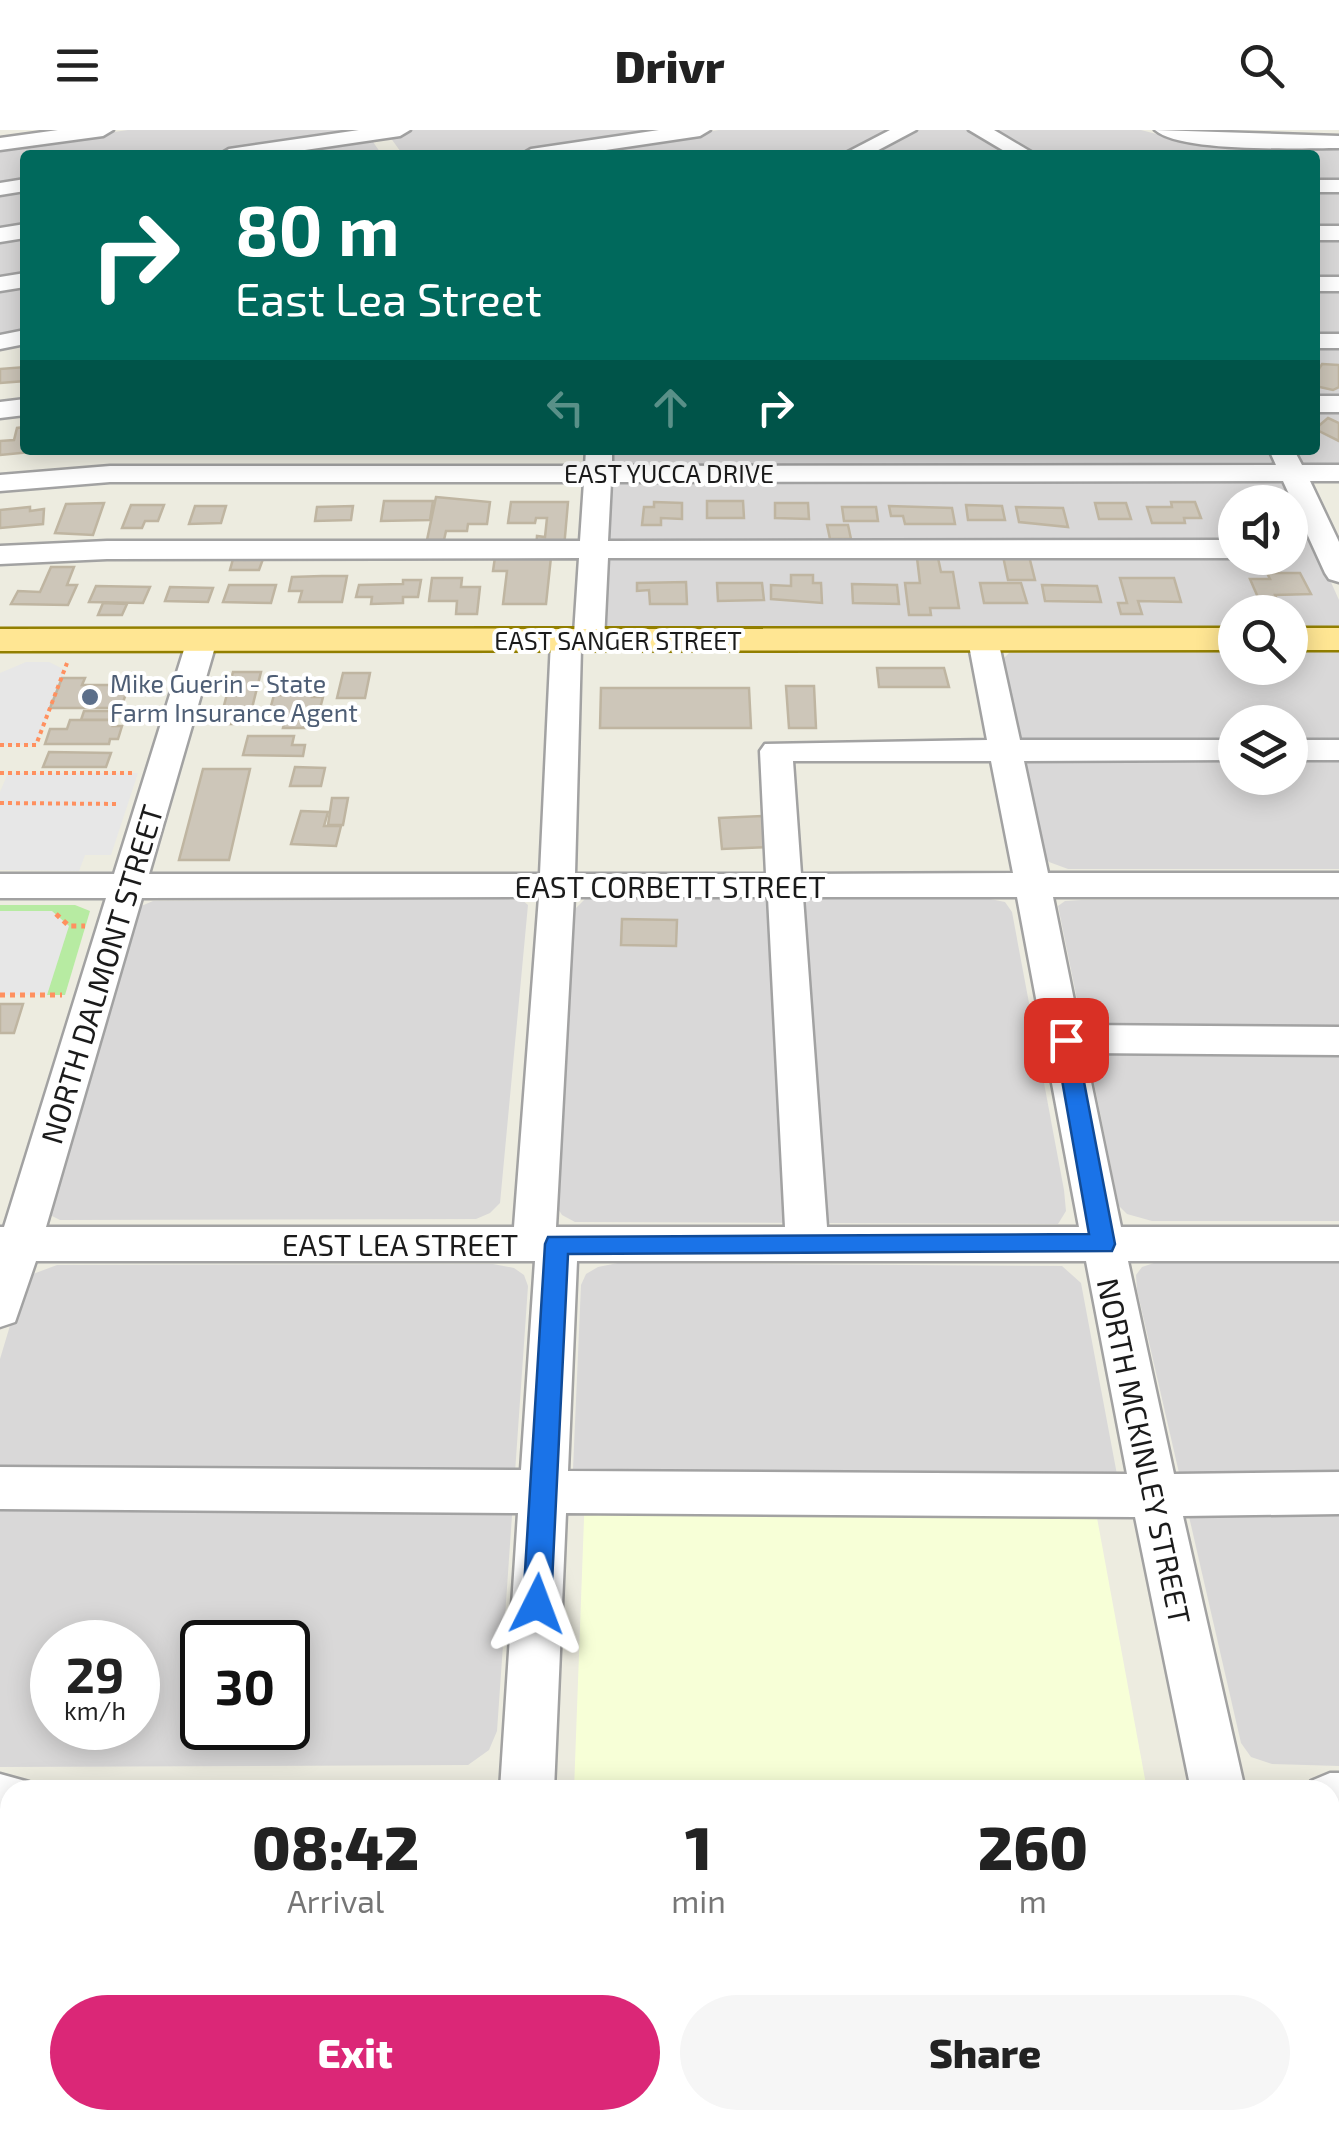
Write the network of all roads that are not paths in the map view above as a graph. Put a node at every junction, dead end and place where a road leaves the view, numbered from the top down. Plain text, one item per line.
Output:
1 (104, 130) edge
2 (400, 130) edge
3 (700, 130) edge
4 (906, 130) edge
5 (979, 130) edge
6 (1165, 130) edge
7 (376, 132) edge
8 (1298, 142) edge
9 (1339, 142) edge
10 (0, 144) edge
11 (261, 150) edge
12 (565, 150) edge
13 (863, 150) edge
14 (1017, 150) edge
15 (598, 462) edge
16 (1288, 462) edge
17 (1339, 474) edge
18 (0, 483) edge
19 (594, 549) junction
20 (1218, 550) edge
21 (1308, 553) edge
22 (0, 555) edge
23 (1335, 557) edge
24 (1339, 639) edge
25 (202, 640) junction
26 (982, 640) junction
27 (1218, 640) edge
28 (1308, 640) edge
29 (1, 641) edge
30 (578, 641) junction
31 (1006, 750) junction
32 (1218, 750) edge
33 (1308, 750) edge
34 (1339, 750) edge
35 (1339, 884) edge
36 (0, 886) edge
37 (128, 886) junction
38 (557, 886) junction
39 (783, 886) junction
40 (1033, 886) junction
41 (1066, 1040) junction
42 (1339, 1040) edge
43 (807, 1242) junction
44 (10, 1244) edge
45 (546, 1244) junction
46 (1103, 1244) junction
47 (1339, 1244) edge
48 (0, 1308) edge
49 (0, 1488) edge
50 (543, 1492) junction
51 (1339, 1493) edge
52 (1152, 1496) junction
53 (528, 1780) edge
54 (1216, 1780) edge

1 - 10 street
2 - 7 street
3 - 12 street
4 - 13 street
5 - 14 street
6 - 8 street
7 - 11 street
8 - 9 street
15 - 16 street, EAST YUCCA DRIVE
15 - 18 street, EAST YUCCA DRIVE
15 - 19 street
16 - 17 street, EAST YUCCA DRIVE
16 - 23 street
19 - 20 street
19 - 22 street
19 - 30 street
21 - 23 street
24 - 28 main road
25 - 29 main road, EAST SANGER STREET
25 - 30 main road, EAST SANGER STREET
25 - 37 street, NORTH DALMONT STREET
26 - 27 main road, EAST SANGER STREET
26 - 30 main road, EAST SANGER STREET
26 - 31 street, NORTH MCKINLEY STREET
30 - 38 street
31 - 32 street
31 - 39 street
31 - 40 street, NORTH MCKINLEY STREET
33 - 34 street
35 - 40 street, EAST CORBETT STREET
36 - 37 street, EAST CORBETT STREET
37 - 38 street, EAST CORBETT STREET
37 - 44 street, NORTH DALMONT STREET
38 - 39 street, EAST CORBETT STREET
38 - 45 street
39 - 40 street, EAST CORBETT STREET
39 - 43 street
40 - 41 street, NORTH MCKINLEY STREET
41 - 42 street
41 - 46 street, NORTH MCKINLEY STREET
43 - 45 street, EAST LEA STREET
43 - 46 street, EAST LEA STREET
44 - 45 street, EAST LEA STREET
44 - 48 street, NORTH DALMONT STREET
45 - 50 street
46 - 47 street, EAST LEA STREET
46 - 52 street, NORTH MCKINLEY STREET
49 - 50 street
50 - 52 street
50 - 53 street
51 - 52 street
52 - 54 street, NORTH MCKINLEY STREET

